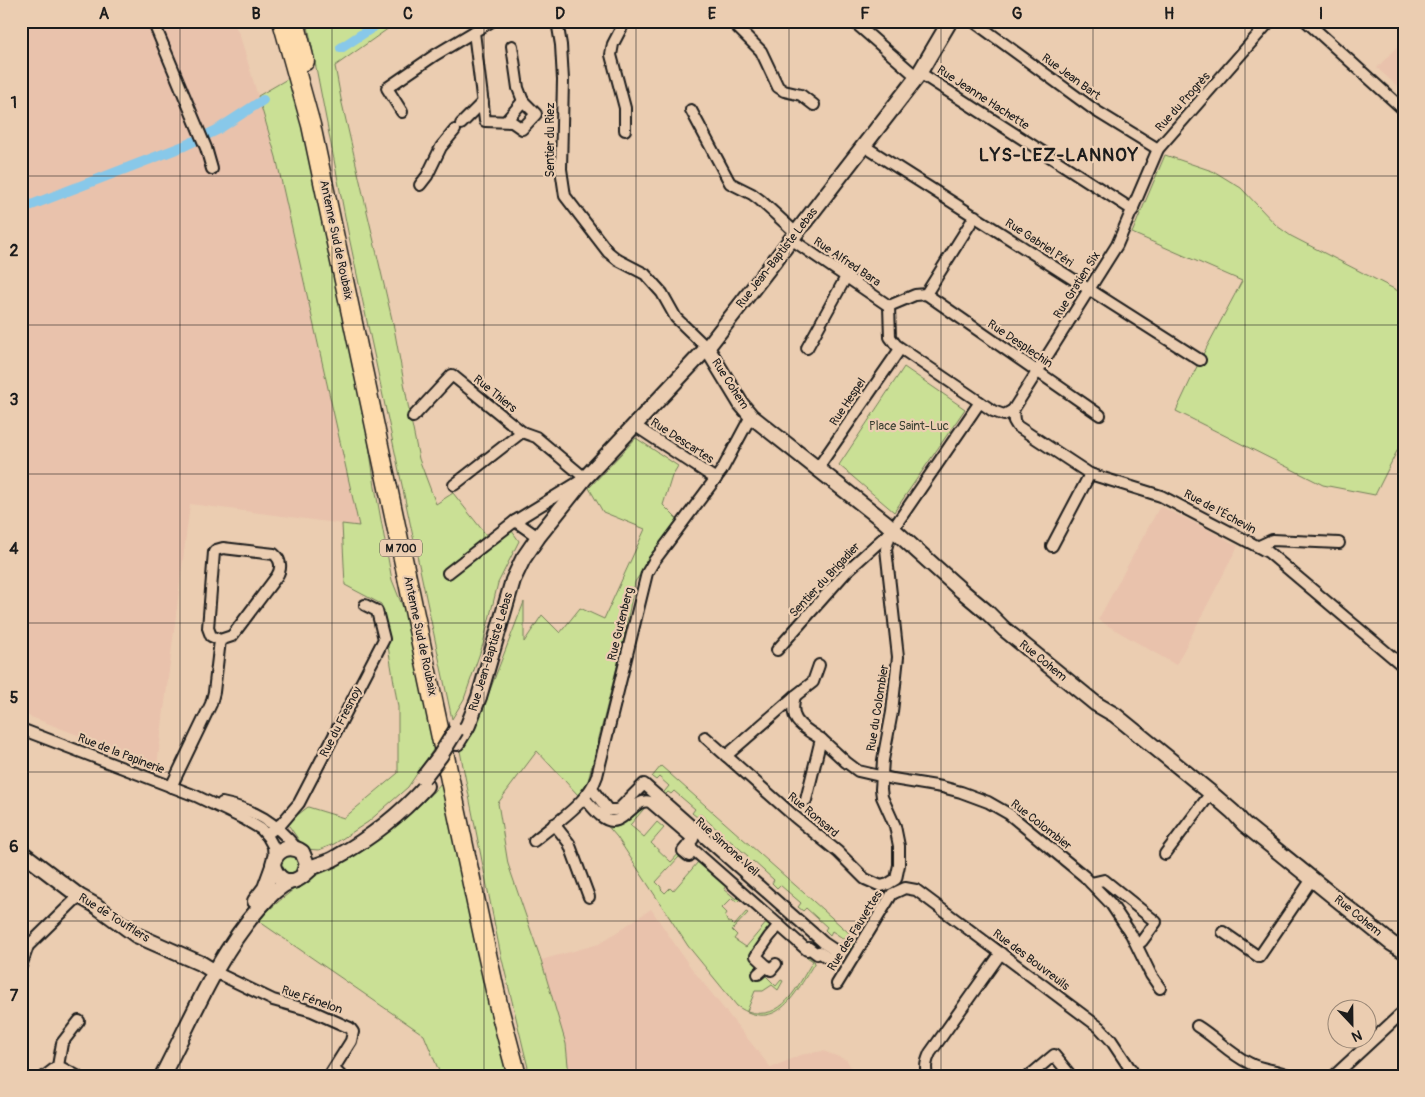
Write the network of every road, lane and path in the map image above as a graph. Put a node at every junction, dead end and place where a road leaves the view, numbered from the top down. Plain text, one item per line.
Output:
1 (153, 21) edge
2 (282, 21) edge
3 (295, 21) edge
4 (492, 21) edge
5 (557, 21) edge
6 (625, 21) edge
7 (735, 21) edge
8 (853, 21) edge
9 (950, 21) edge
10 (973, 21) edge
11 (1270, 21) edge
12 (1306, 21) edge
13 (474, 32) junction
14 (512, 46) dead end
15 (918, 75) junction
16 (523, 101) junction
17 (483, 102) junction
18 (814, 105) dead end
19 (691, 110) dead end
20 (1404, 110) edge
21 (402, 112) dead end
22 (506, 122) junction
23 (625, 130) dead end
24 (864, 146) junction
25 (1158, 149) junction
26 (212, 169) dead end
27 (420, 185) dead end
28 (1132, 210) junction
29 (975, 216) junction
30 (794, 236) junction
31 (846, 277) junction
32 (1089, 289) junction
33 (926, 294) junction
34 (889, 306) junction
35 (707, 348) junction
36 (807, 348) dead end
37 (900, 349) junction
38 (1200, 360) dead end
39 (1038, 372) junction
40 (980, 402) junction
41 (1013, 410) junction
42 (1100, 415) dead end
43 (751, 416) junction
44 (413, 417) dead end
45 (634, 425) junction
46 (522, 432) junction
47 (817, 469) junction
48 (1090, 474) junction
49 (585, 478) junction
50 (716, 479) junction
51 (454, 485) dead end
52 (514, 521) junction
53 (893, 529) junction
54 (534, 535) junction
55 (1339, 543) dead end
56 (1052, 546) dead end
57 (1259, 546) junction
58 (448, 573) dead end
59 (365, 605) dead end
60 (220, 640) junction
61 (777, 650) dead end
62 (819, 665) dead end
63 (1404, 666) edge
64 (795, 696) junction
65 (21, 729) edge
66 (705, 737) dead end
67 (821, 739) junction
68 (726, 756) junction
69 (882, 777) junction
70 (424, 782) junction
71 (171, 787) junction
72 (1211, 793) junction
73 (588, 794) junction
74 (806, 800) dead end
75 (211, 802) junction
76 (554, 824) junction
77 (277, 827) junction
78 (267, 834) junction
79 (534, 841) dead end
80 (688, 845) junction
81 (300, 851) junction
82 (21, 852) edge
83 (1164, 854) dead end
84 (689, 856) dead end
85 (274, 863) junction
86 (297, 878) junction
87 (1312, 879) junction
88 (1091, 883) junction
89 (891, 888) junction
90 (79, 896) junction
91 (589, 897) dead end
92 (778, 925) junction
93 (1223, 932) dead end
94 (1137, 944) junction
95 (1404, 950) edge
96 (1001, 953) junction
97 (834, 955) junction
98 (850, 964) junction
99 (21, 966) edge
100 (215, 972) junction
101 (758, 974) dead end
102 (837, 984) dead end
103 (1160, 988) dead end
104 (1404, 1011) edge
105 (79, 1021) dead end
106 (1197, 1026) dead end
107 (58, 1066) junction
108 (335, 1073) edge
109 (1130, 1074) edge
110 (45, 1076) edge
111 (77, 1076) edge
112 (162, 1076) edge
113 (517, 1076) edge
114 (523, 1076) edge
115 (927, 1076) edge
116 (1029, 1076) edge
117 (1071, 1076) edge
118 (1290, 1076) edge
119 (1334, 1076) edge

1 - 26 street
2 - 113 highway, Antenne Sud de Roubaix / M 700
3 - 114 highway, Antenne Sud de Roubaix / M 700
4 - 13 street
5 - 35 street, Sentier du Riez
6 - 23 street
7 - 18 street
8 - 15 street, Rue Jeanne Hachette
9 - 15 street, Rue Jean-Baptiste Lebas
10 - 25 street, Rue Jean Bart
11 - 25 street, Rue du Progrès
12 - 20 street
13 - 17 street
13 - 21 street
14 - 16 street
15 - 24 street, Rue Jean-Baptiste Lebas
15 - 28 street, Rue Jeanne Hachette
16 - 22 street
16 - 22 street
17 - 22 street
17 - 27 street
19 - 30 street, Rue Alfred Bara
24 - 29 street, Rue Gabriel Péri
24 - 30 street, Rue Jean-Baptiste Lebas
25 - 28 street, Rue du Progrès
28 - 32 street, Rue Gratien Six
29 - 32 street, Rue Gabriel Péri
29 - 33 street
30 - 31 street, Rue Alfred Bara
30 - 35 street, Rue Jean-Baptiste Lebas
31 - 34 street, Rue Alfred Bara
31 - 36 street
32 - 38 street, Rue Gabriel Péri
32 - 39 street, Rue Gratien Six
33 - 34 street
33 - 39 street, Rue Desplechin
34 - 37 street
35 - 43 street, Rue Cohem
35 - 45 street, Rue Jean-Baptiste Lebas
37 - 40 street
37 - 47 street, Rue Hespel
39 - 41 street
39 - 42 street, Rue Desplechin
40 - 41 street
40 - 53 street
41 - 48 street, Rue de l'Échevin
43 - 47 street, Rue Cohem
43 - 50 street, Rue Gutenberg
44 - 46 street, Rue Thiers
45 - 49 street, Rue Jean-Baptiste Lebas
45 - 50 street, Rue Descartes
46 - 49 street, Rue Thiers
46 - 51 street
47 - 53 street, Rue Cohem
48 - 56 street
48 - 57 street, Rue de l'Échevin
49 - 52 street, Rue Jean-Baptiste Lebas
49 - 54 street, Rue Jean-Baptiste Lebas
50 - 73 street, Rue Gutenberg
52 - 54 street
52 - 58 street, Rue Jean-Baptiste Lebas
53 - 61 street, Sentier du Brigadier
53 - 69 street, Rue du Colombier
53 - 72 street, Rue Cohem
54 - 70 street, Rue Jean-Baptiste Lebas, bridge
55 - 57 street
57 - 63 street, Rue de l'Échevin
59 - 77 street, Rue du Fresnoy
60 - 60 street
60 - 71 street
62 - 64 street
64 - 67 street
64 - 68 street
65 - 71 street, Rue de la Papinerie
66 - 68 street, Rue Ronsard
67 - 69 street
67 - 74 street, Rue Ronsard
68 - 89 street, Rue Ronsard
69 - 88 street, Rue Colombier
69 - 89 street, Rue du Colombier
70 - 81 street, Rue Jean-Baptiste Lebas
70 - 86 street, Rue Jean-Baptiste Lebas
71 - 75 street, Rue de la Papinerie
72 - 83 street
72 - 87 street, Rue Cohem
73 - 76 street
73 - 80 street
73 - 97 street
75 - 77 street, Rue de la Papinerie
75 - 78 street, Rue de la Papinerie
76 - 79 street
76 - 91 street
77 - 78 street, Rue du Fresnoy
77 - 81 street, Rue de la Papinerie
78 - 85 street
80 - 84 street
80 - 92 street
81 - 85 street
81 - 86 street
82 - 90 street, Rue de Toufflers
85 - 86 street
85 - 100 street
86 - 100 street
87 - 93 street
87 - 95 street, Rue Cohem
88 - 94 street, Rue Colombier
88 - 94 street, Rue Colombier
89 - 96 street, Rue des Bouvreuils
89 - 98 street, Rue des Fauvettes
90 - 99 street
90 - 100 street, Rue de Toufflers
92 - 97 street
92 - 101 street
94 - 103 street, Rue Colombier
96 - 109 street, Rue des Bouvreuils
96 - 115 street
97 - 98 street
98 - 102 street, Rue des Fauvettes
100 - 108 street, Rue Fénelon
100 - 112 street
104 - 119 street
105 - 107 street
106 - 118 street
107 - 110 street
107 - 111 street
116 - 117 street

